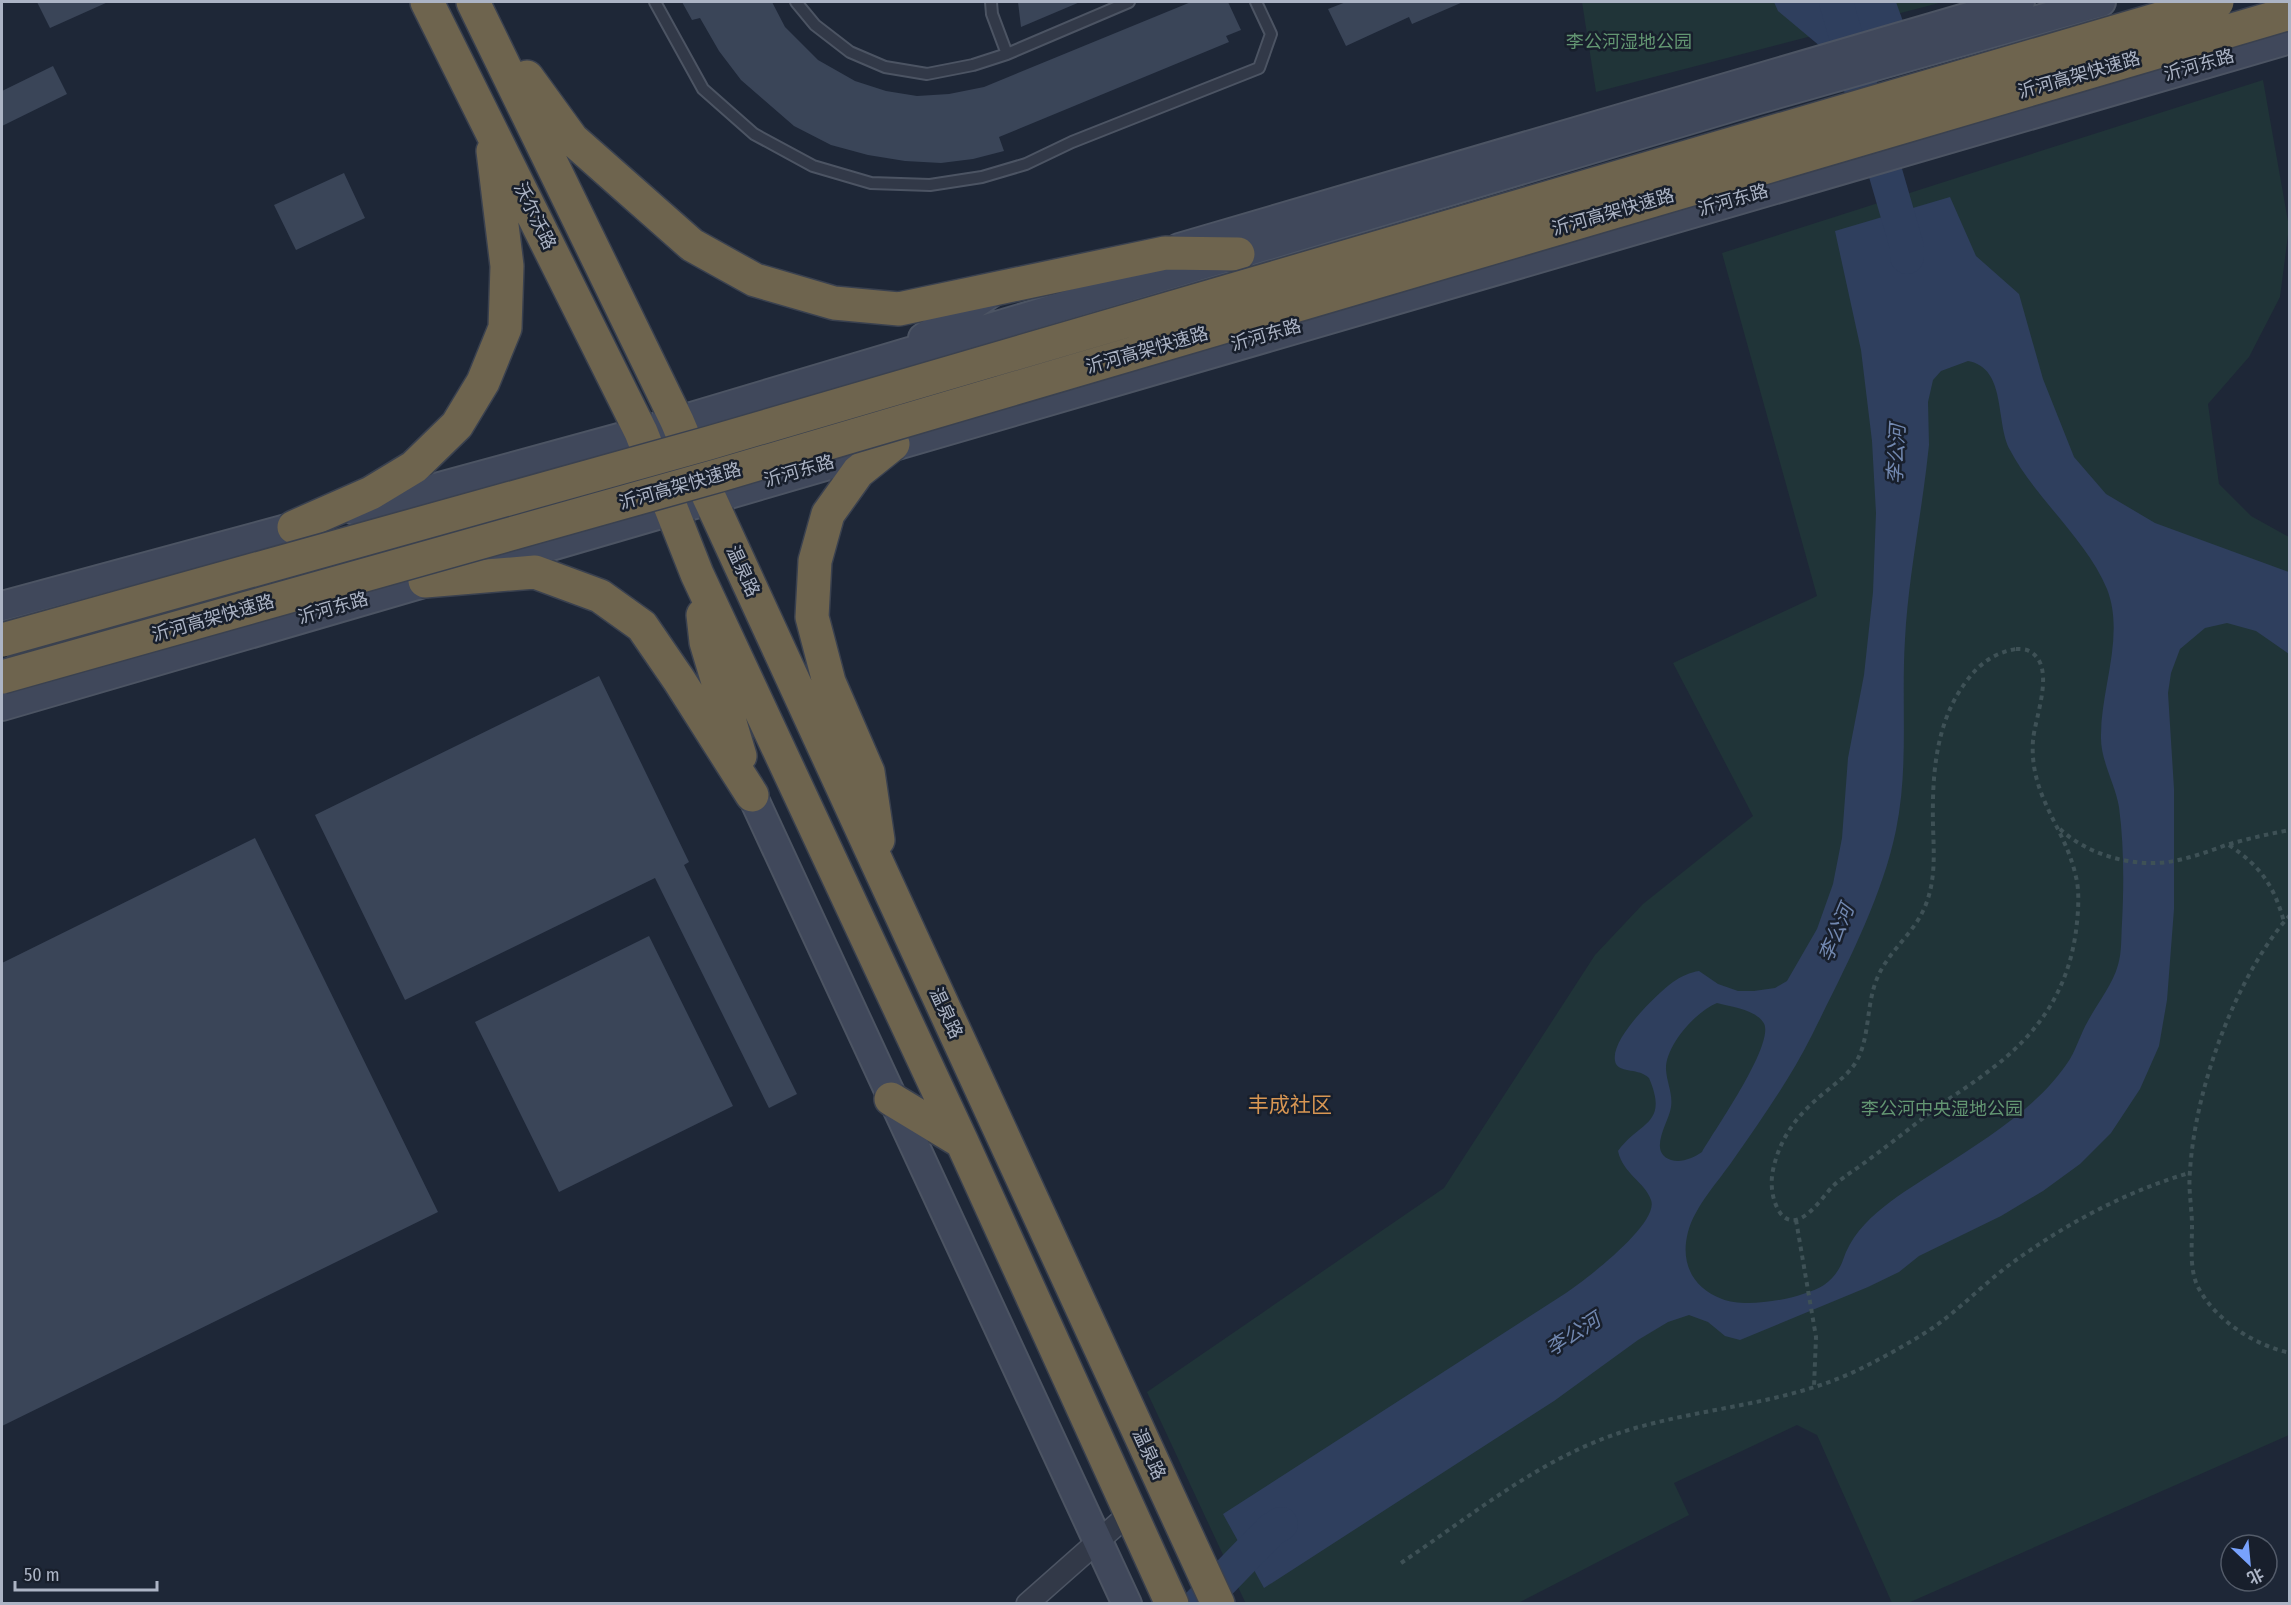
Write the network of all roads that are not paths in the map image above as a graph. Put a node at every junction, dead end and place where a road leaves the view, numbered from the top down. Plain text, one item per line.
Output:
1 (427, 2) edge
2 (656, 2) edge
3 (796, 2) edge
4 (991, 2) edge
5 (1129, 2) edge
6 (1256, 2) edge
7 (2020, 2) edge
8 (2217, 2) edge
9 (474, 3) edge
10 (2087, 3) edge
11 (2289, 13) edge
12 (1956, 32) junction
13 (2289, 39) edge
14 (1007, 54) junction
15 (1747, 91) junction
16 (2101, 93) junction
17 (490, 126) junction
18 (1165, 253) junction
19 (1238, 254) junction
20 (999, 288) junction
21 (897, 355) junction
22 (677, 421) junction
23 (640, 432) junction
24 (893, 444) junction
25 (709, 497) junction
26 (671, 509) junction
27 (294, 527) junction
28 (698, 574) junction
29 (425, 581) junction
30 (2, 606) edge
31 (769, 629) junction
32 (2, 640) edge
33 (2, 677) edge
34 (829, 681) junction
35 (2, 706) edge
36 (752, 795) junction
37 (884, 877) junction
38 (891, 1099) junction
39 (962, 1142) junction
40 (1130, 1513) junction
41 (1098, 1541) junction
42 (1027, 1604) edge
43 (1126, 1604) edge
44 (1172, 1604) edge
45 (1218, 1604) edge

1 - 17 highway, 沃尔沃路
2 - 6 lane
3 - 14 lane
4 - 14 lane
5 - 14 lane
7 - 12 main road
8 - 32 highway, 沂河高架快速路, bridge
9 - 20 highway
9 - 22 highway
10 - 12 main road
10 - 16 main road
11 - 33 highway, 沂河高架快速路, bridge
12 - 15 main road
13 - 16 main road, 沂河东路
15 - 18 main road
15 - 19 main road
16 - 24 main road, 沂河东路
17 - 23 highway, 沃尔沃路
17 - 27 highway
18 - 19 highway
18 - 20 highway
19 - 21 main road
20 - 21 main road
21 - 22 main road
22 - 23 main road
22 - 25 highway, 温泉路
23 - 26 highway
23 - 27 main road
24 - 25 main road, 沂河东路
24 - 34 highway
25 - 26 main road, 沂河东路
25 - 31 highway, 温泉路
26 - 28 highway
26 - 29 main road, 沂河东路
27 - 30 main road
28 - 36 highway
28 - 39 highway
29 - 35 main road, 沂河东路
29 - 36 highway
31 - 34 highway
31 - 37 highway, 温泉路
34 - 37 highway
36 - 38 main road
37 - 45 highway, 温泉路
38 - 39 highway
38 - 41 main road
39 - 40 highway
40 - 41 street
40 - 44 highway
41 - 42 street
41 - 43 main road

